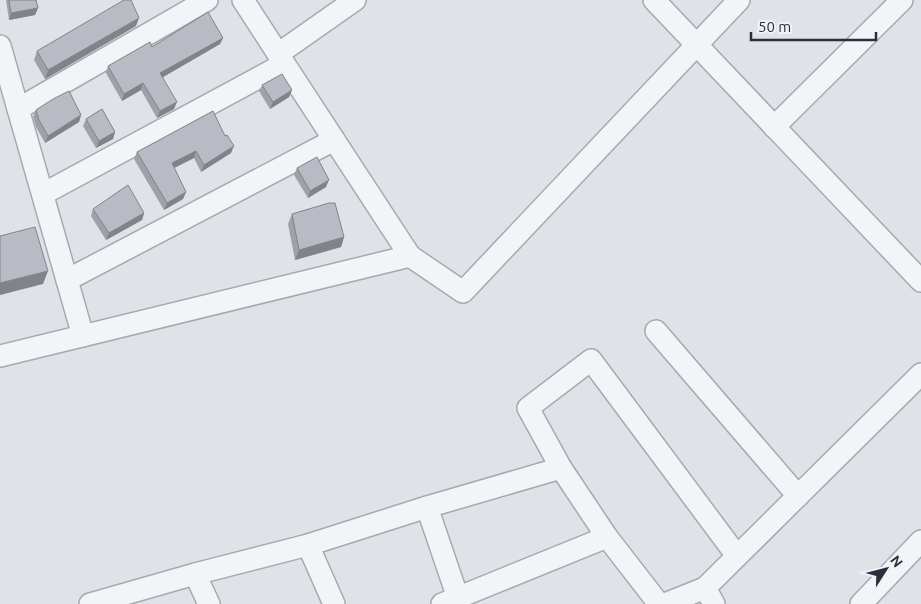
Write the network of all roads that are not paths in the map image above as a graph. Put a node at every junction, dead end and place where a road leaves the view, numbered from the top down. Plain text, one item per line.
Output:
1 (206, 0) edge
2 (243, 0) edge
3 (355, 0) edge
4 (654, 0) edge
5 (738, 0) edge
6 (902, 0) edge
7 (696, 45) junction
8 (0, 46) edge
9 (281, 59) junction
10 (18, 108) junction
11 (774, 127) junction
12 (334, 140) junction
13 (43, 194) junction
14 (410, 256) junction
15 (67, 280) junction
16 (921, 280) edge
17 (656, 332) dead end
18 (83, 336) junction
19 (0, 356) edge
20 (921, 374) edge
21 (562, 468) junction
22 (798, 496) junction
23 (427, 507) junction
24 (607, 537) junction
25 (921, 541) edge
26 (308, 545) junction
27 (737, 556) junction
28 (195, 574) junction
29 (710, 596) edge
30 (101, 602) edge
31 (453, 602) edge
32 (209, 604) edge
33 (334, 604) edge
34 (659, 604) edge
35 (665, 604) edge
36 (862, 604) edge

1 - 10 street
2 - 9 street
3 - 9 street
4 - 7 street
5 - 7 street
6 - 11 street
7 - 11 street
7 - 14 street
8 - 10 street
9 - 12 street
9 - 13 street
10 - 13 street
11 - 16 street
12 - 14 street
12 - 15 street
13 - 15 street
14 - 18 street
15 - 18 street
17 - 22 street
18 - 19 street
20 - 22 street
21 - 23 street
21 - 24 street
21 - 27 street
22 - 27 street
23 - 26 street
23 - 31 street
24 - 31 street
24 - 34 street
25 - 36 street
26 - 28 street
26 - 33 street
27 - 29 street
28 - 30 street
28 - 32 street
29 - 35 street

